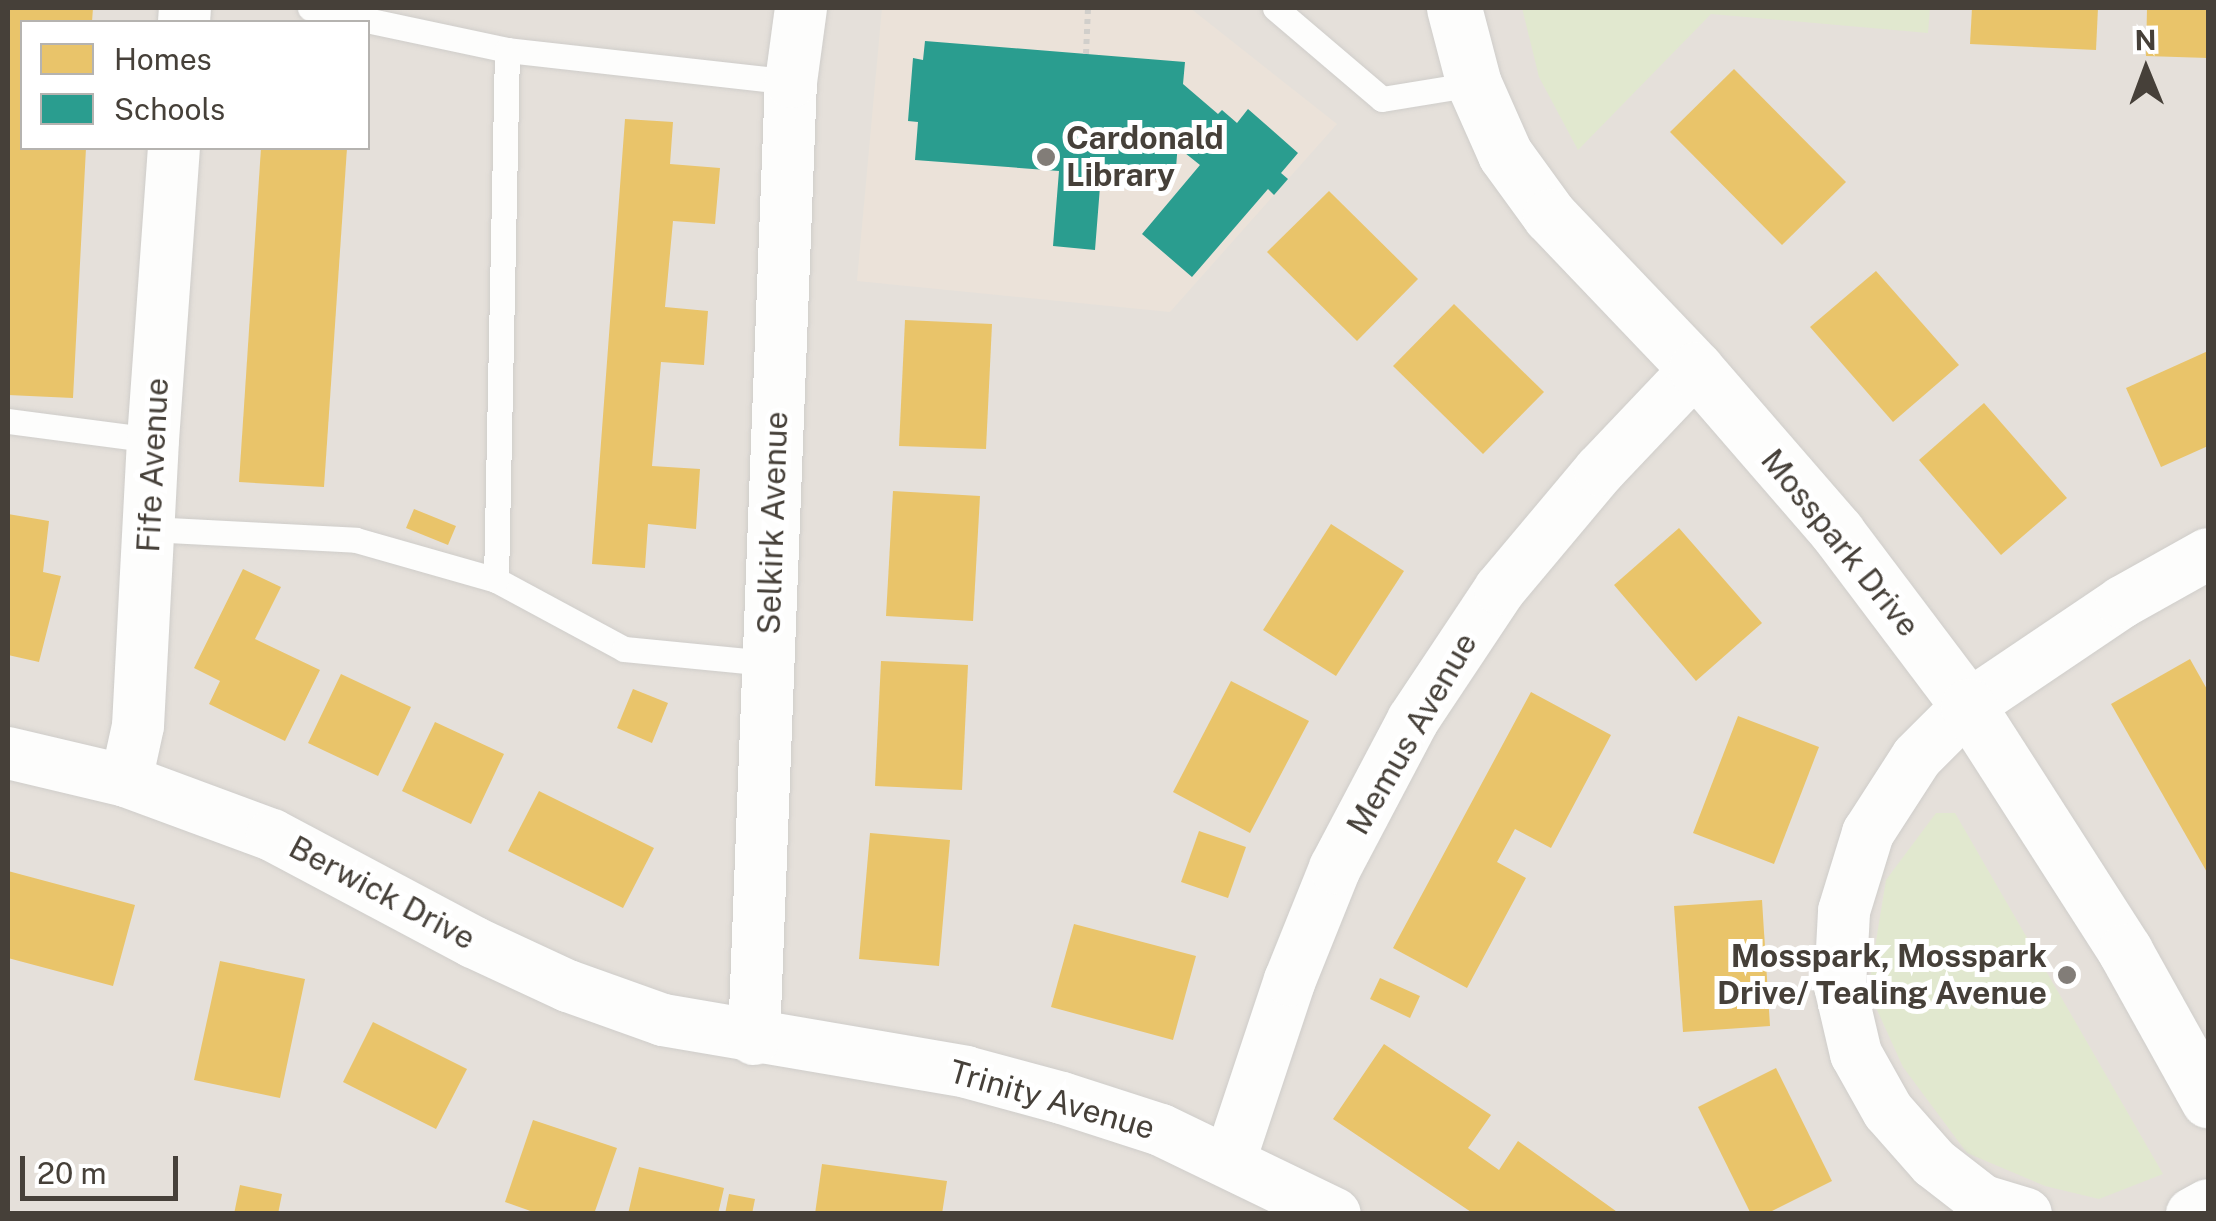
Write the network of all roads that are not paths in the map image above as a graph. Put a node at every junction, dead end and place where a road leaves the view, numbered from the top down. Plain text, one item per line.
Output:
1 (310, 8) edge
2 (801, 8) edge
3 (1275, 8) edge
4 (1454, 8) edge
5 (367, 20) edge
6 (370, 21) edge
7 (508, 50) junction
8 (792, 82) junction
9 (1474, 84) junction
10 (174, 150) edge
11 (1696, 369) junction
12 (8, 421) edge
13 (152, 440) junction
14 (149, 530) junction
15 (2208, 554) edge
16 (496, 580) junction
17 (767, 663) junction
18 (1968, 706) junction
19 (8, 753) edge
20 (126, 780) junction
21 (754, 1038) junction
22 (2208, 1100) edge
23 (1230, 1160) junction
24 (2208, 1205) edge
25 (1335, 1214) edge
26 (2026, 1214) edge
27 (2192, 1214) edge

1 - 5 lane
2 - 8 street, Selkirk Avenue
3 - 9 lane
4 - 9 street, Mosspark Drive
6 - 7 lane
7 - 8 lane
7 - 16 lane
8 - 17 street, Selkirk Avenue
9 - 11 street, Mosspark Drive
10 - 13 street, Fife Avenue
11 - 18 street, Mosspark Drive
11 - 23 street, Memus Avenue
12 - 13 lane
13 - 14 street, Fife Avenue
14 - 16 lane
14 - 20 street, Fife Avenue
15 - 18 street
16 - 17 lane
17 - 21 street, Selkirk Avenue
18 - 22 street, Mosspark Drive
18 - 26 street
19 - 20 street, Berwick Drive
20 - 21 street, Berwick Drive
21 - 23 street, Trinity Avenue
23 - 25 street, Trinity Avenue
24 - 27 street

